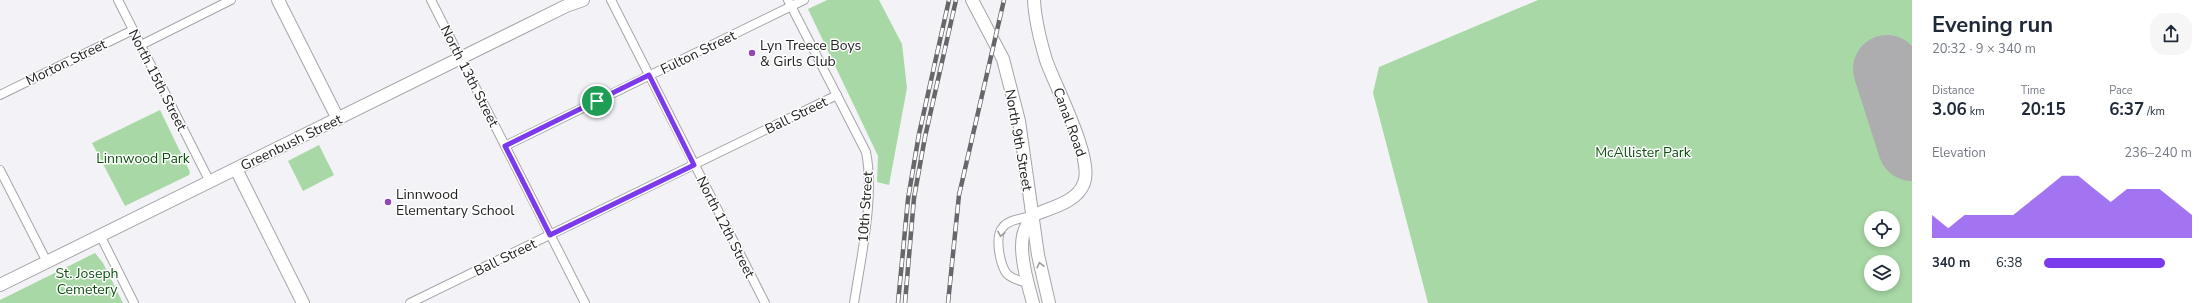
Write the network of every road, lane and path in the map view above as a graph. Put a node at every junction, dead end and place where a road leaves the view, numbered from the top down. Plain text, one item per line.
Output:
1 (118, 0) edge
2 (231, 0) edge
3 (278, 0) edge
4 (431, 0) edge
5 (583, 0) edge
6 (611, 0) edge
7 (804, 0) edge
8 (972, 0) edge
9 (1034, 0) edge
10 (565, 3) edge
11 (789, 3) edge
12 (133, 30) junction
13 (141, 45) junction
14 (461, 58) junction
15 (649, 75) junction
16 (0, 95) edge
17 (837, 95) junction
18 (338, 119) junction
19 (505, 146) junction
20 (694, 165) junction
21 (236, 169) junction
22 (0, 170) edge
23 (210, 182) junction
24 (1031, 216) junction
25 (100, 235) junction
26 (550, 235) junction
27 (47, 262) junction
28 (1027, 283) junction
29 (0, 285) edge
30 (134, 303) edge
31 (303, 303) edge
32 (410, 303) edge
33 (585, 303) edge
34 (765, 303) edge
35 (854, 303) edge
36 (1033, 303) edge
37 (1049, 303) edge

1 - 12 street, North 15th Street
2 - 13 street
3 - 18 main road
4 - 14 street, North 13th Street
5 - 10 main road, Greenbush Street
6 - 15 street, North 12th Street
7 - 11 street, Fulton Street
8 - 24 main road, North 9th Street
9 - 24 main road, Canal Road
10 - 14 main road, Greenbush Street
11 - 15 street, Fulton Street
11 - 17 street, 10th Street
12 - 13 street, North 15th Street
12 - 16 street, Morton Street
13 - 23 street, North 15th Street
14 - 18 main road, Greenbush Street
14 - 19 street, North 13th Street
15 - 19 street, Fulton Street
15 - 20 street, North 12th Street
17 - 20 street, Ball Street
17 - 35 street, 10th Street
18 - 21 main road, Greenbush Street
19 - 26 street, North 13th Street
20 - 26 street, Ball Street
20 - 34 street, North 12th Street
21 - 23 main road, Greenbush Street
21 - 31 main road
22 - 27 street
23 - 25 main road, Greenbush Street
24 - 28 main road
24 -> 28 street
37 -> 24 main road, North 9th Street
25 - 27 main road, Greenbush Street
25 - 30 street
26 - 32 street, Ball Street
26 - 33 street, North 13th Street
27 - 29 main road, Greenbush Street
28 - 36 main road

